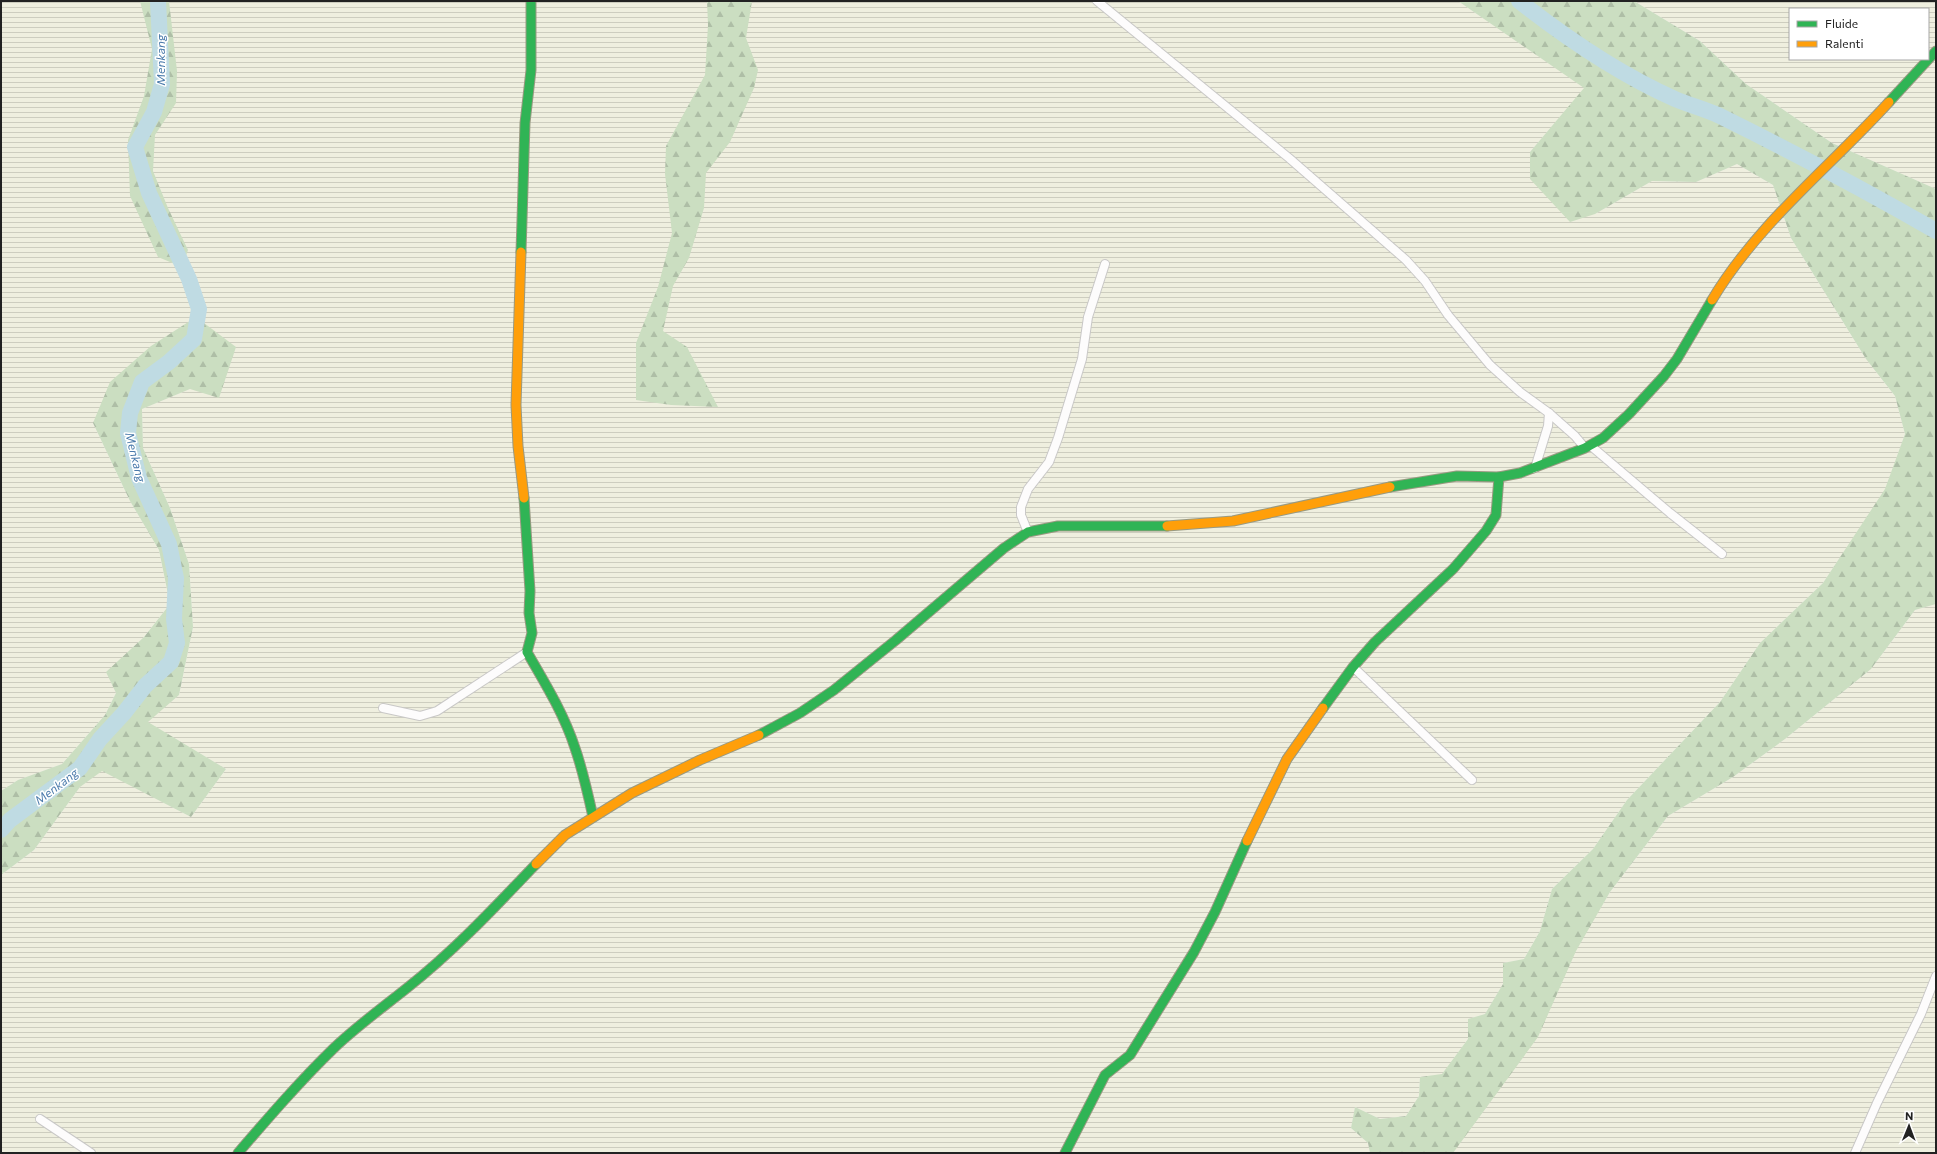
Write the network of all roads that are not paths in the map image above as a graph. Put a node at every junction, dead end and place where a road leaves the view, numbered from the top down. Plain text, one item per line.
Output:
1 (531, 1) edge
2 (1097, 1) edge
3 (1936, 51) edge
4 (1929, 59) edge
5 (1928, 60) edge
6 (1104, 264) dead end
7 (1550, 413) junction
8 (1588, 447) junction
9 (1520, 473) junction
10 (1499, 477) junction
11 (1031, 531) junction
12 (1722, 554) dead end
13 (528, 652) junction
14 (1353, 667) junction
15 (383, 708) dead end
16 (1472, 780) dead end
17 (593, 817) junction
18 (1936, 976) edge
19 (40, 1119) dead end
20 (91, 1153) edge
21 (238, 1153) edge
22 (1066, 1153) edge
23 (1855, 1153) edge

1 - 13 street
2 - 7 street
3 - 4 street
5 - 8 street
6 - 11 street
7 - 8 street
7 - 9 street
8 - 9 street
8 - 12 street
9 - 10 street
10 - 11 street
10 - 14 street
11 - 17 street
13 - 15 street
13 - 17 street
14 - 16 street
14 - 22 street
17 - 21 street
18 - 23 street
19 - 20 street

